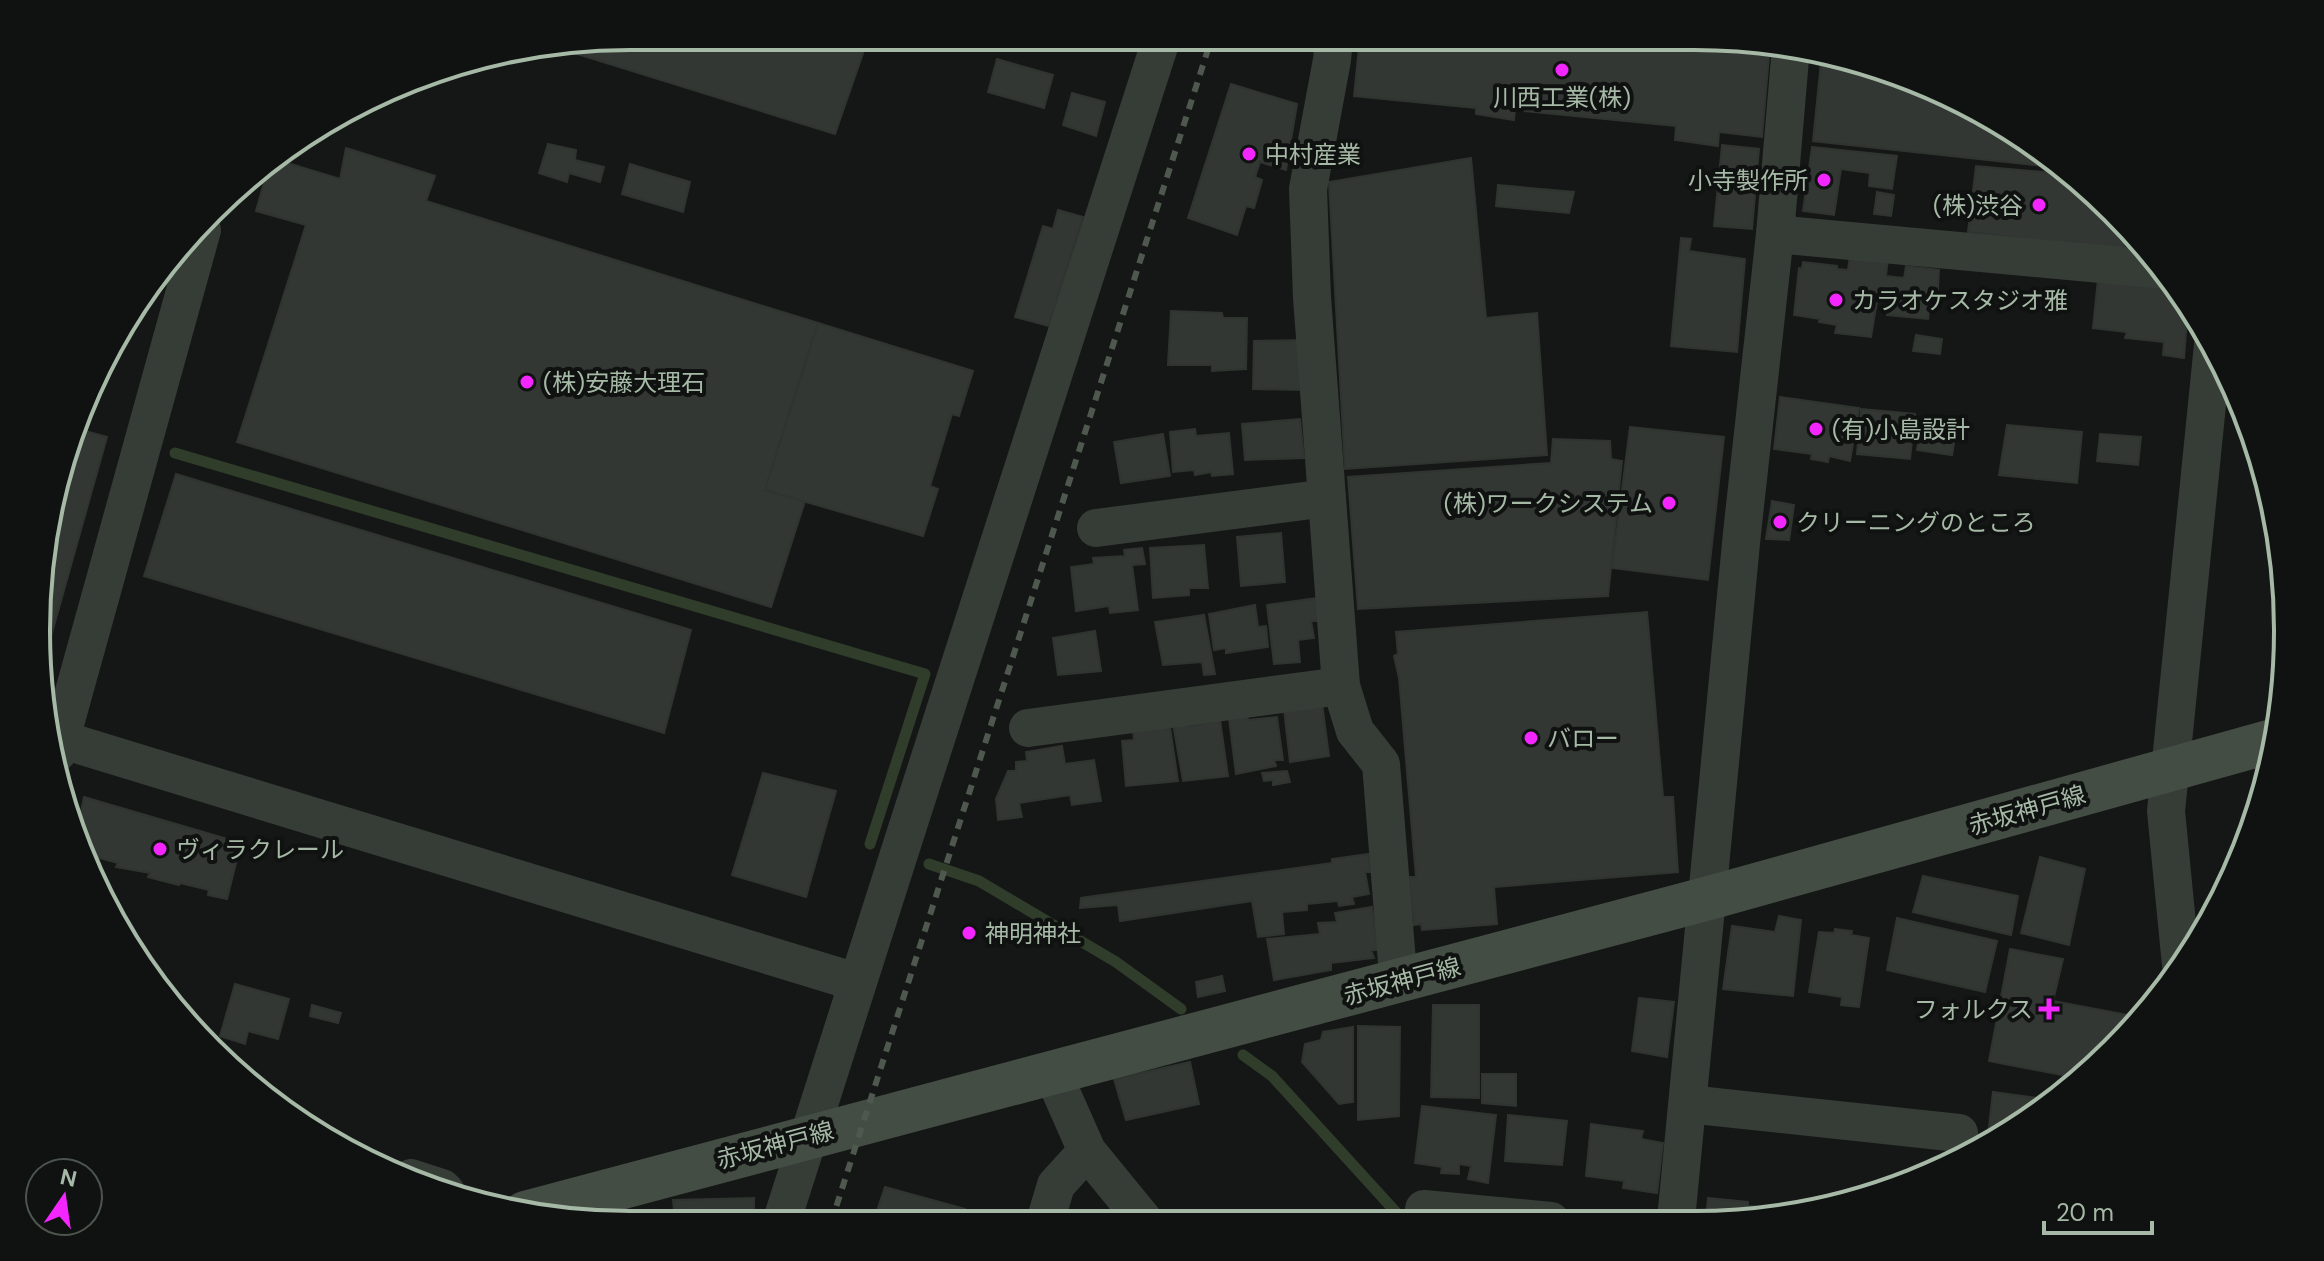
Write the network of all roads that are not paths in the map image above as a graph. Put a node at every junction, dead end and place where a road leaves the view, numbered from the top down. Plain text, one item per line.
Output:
1 (1158, 50) edge
2 (1333, 50) edge
3 (1790, 58) edge
4 (1775, 234) junction
5 (198, 243) edge
6 (2147, 268) edge
7 (2211, 368) edge
8 (1327, 498) junction
9 (1096, 528) dead end
10 (1341, 686) junction
11 (1028, 728) dead end
12 (59, 734) edge
13 (61, 744) edge
14 (2263, 744) edge
15 (2171, 770) junction
16 (1709, 898) junction
17 (2179, 948) edge
18 (1402, 981) junction
19 (856, 982) junction
20 (1053, 1074) junction
21 (1688, 1104) junction
22 (1959, 1133) dead end
23 (809, 1135) junction
24 (1087, 1151) junction
25 (552, 1206) edge
26 (1424, 1209) dead end
27 (785, 1211) edge
28 (1048, 1211) edge
29 (1136, 1211) edge
30 (1445, 1211) edge
31 (1677, 1211) edge

1 - 19 street
2 - 8 street
3 - 4 street
4 - 6 street
4 - 16 street
5 - 12 street
7 - 15 street
8 - 9 street
8 - 10 street
10 - 11 street
10 - 18 street
13 - 19 street
14 - 15 main road, 赤坂神戸線
15 - 16 main road, 赤坂神戸線
15 - 17 street
16 - 18 main road, 赤坂神戸線
16 - 21 street
18 - 20 main road, 赤坂神戸線
19 - 23 street
20 - 23 main road, 赤坂神戸線
20 - 24 street
21 - 22 street
21 - 31 street
23 - 25 main road, 赤坂神戸線
23 - 27 street
24 - 28 street
24 - 29 street
26 - 30 street

